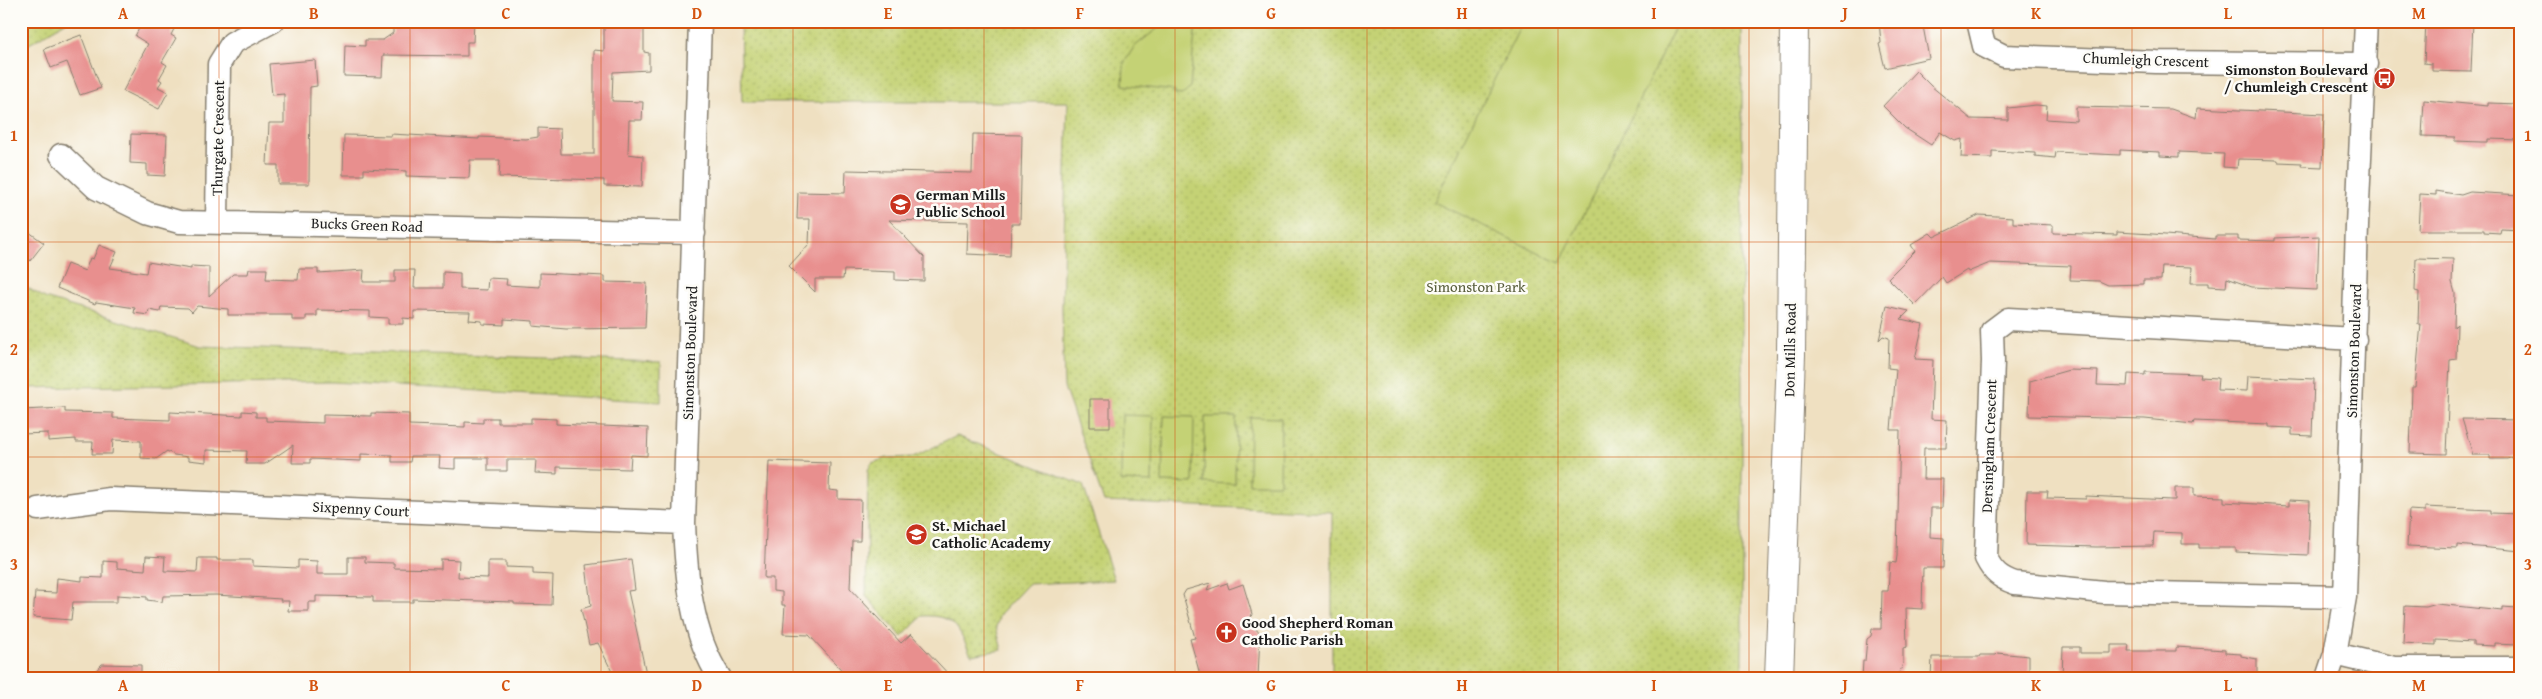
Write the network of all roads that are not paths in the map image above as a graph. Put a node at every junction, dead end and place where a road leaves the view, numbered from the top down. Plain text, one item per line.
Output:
1 (273, 21) edge
2 (700, 21) edge
3 (1794, 21) edge
4 (1978, 21) edge
5 (2366, 21) edge
6 (2366, 64) junction
7 (61, 155) dead end
8 (217, 222) junction
9 (694, 233) junction
10 (2355, 338) junction
11 (38, 509) dead end
12 (684, 523) junction
13 (2345, 597) junction
14 (2335, 654) junction
15 (2521, 668) edge
16 (2391, 673) edge
17 (720, 678) edge
18 (1779, 678) edge
19 (2327, 678) edge

1 - 8 street, Thurgate Crescent
2 - 9 street, Simonston Boulevard
3 - 18 main road, Don Mills Road
4 - 6 street, Chumleigh Crescent
5 - 6 street, Simonston Boulevard
6 - 10 street, Simonston Boulevard
7 - 8 street, Bucks Green Road
8 - 9 street, Bucks Green Road
9 - 12 street, Simonston Boulevard
10 - 13 street, Simonston Boulevard
10 - 13 street, Dersingham Crescent
11 - 12 street, Sixpenny Court
12 - 17 street, Simonston Boulevard
13 - 14 street, Simonston Boulevard
14 - 16 street
14 - 19 street, Simonston Boulevard
15 - 16 street

